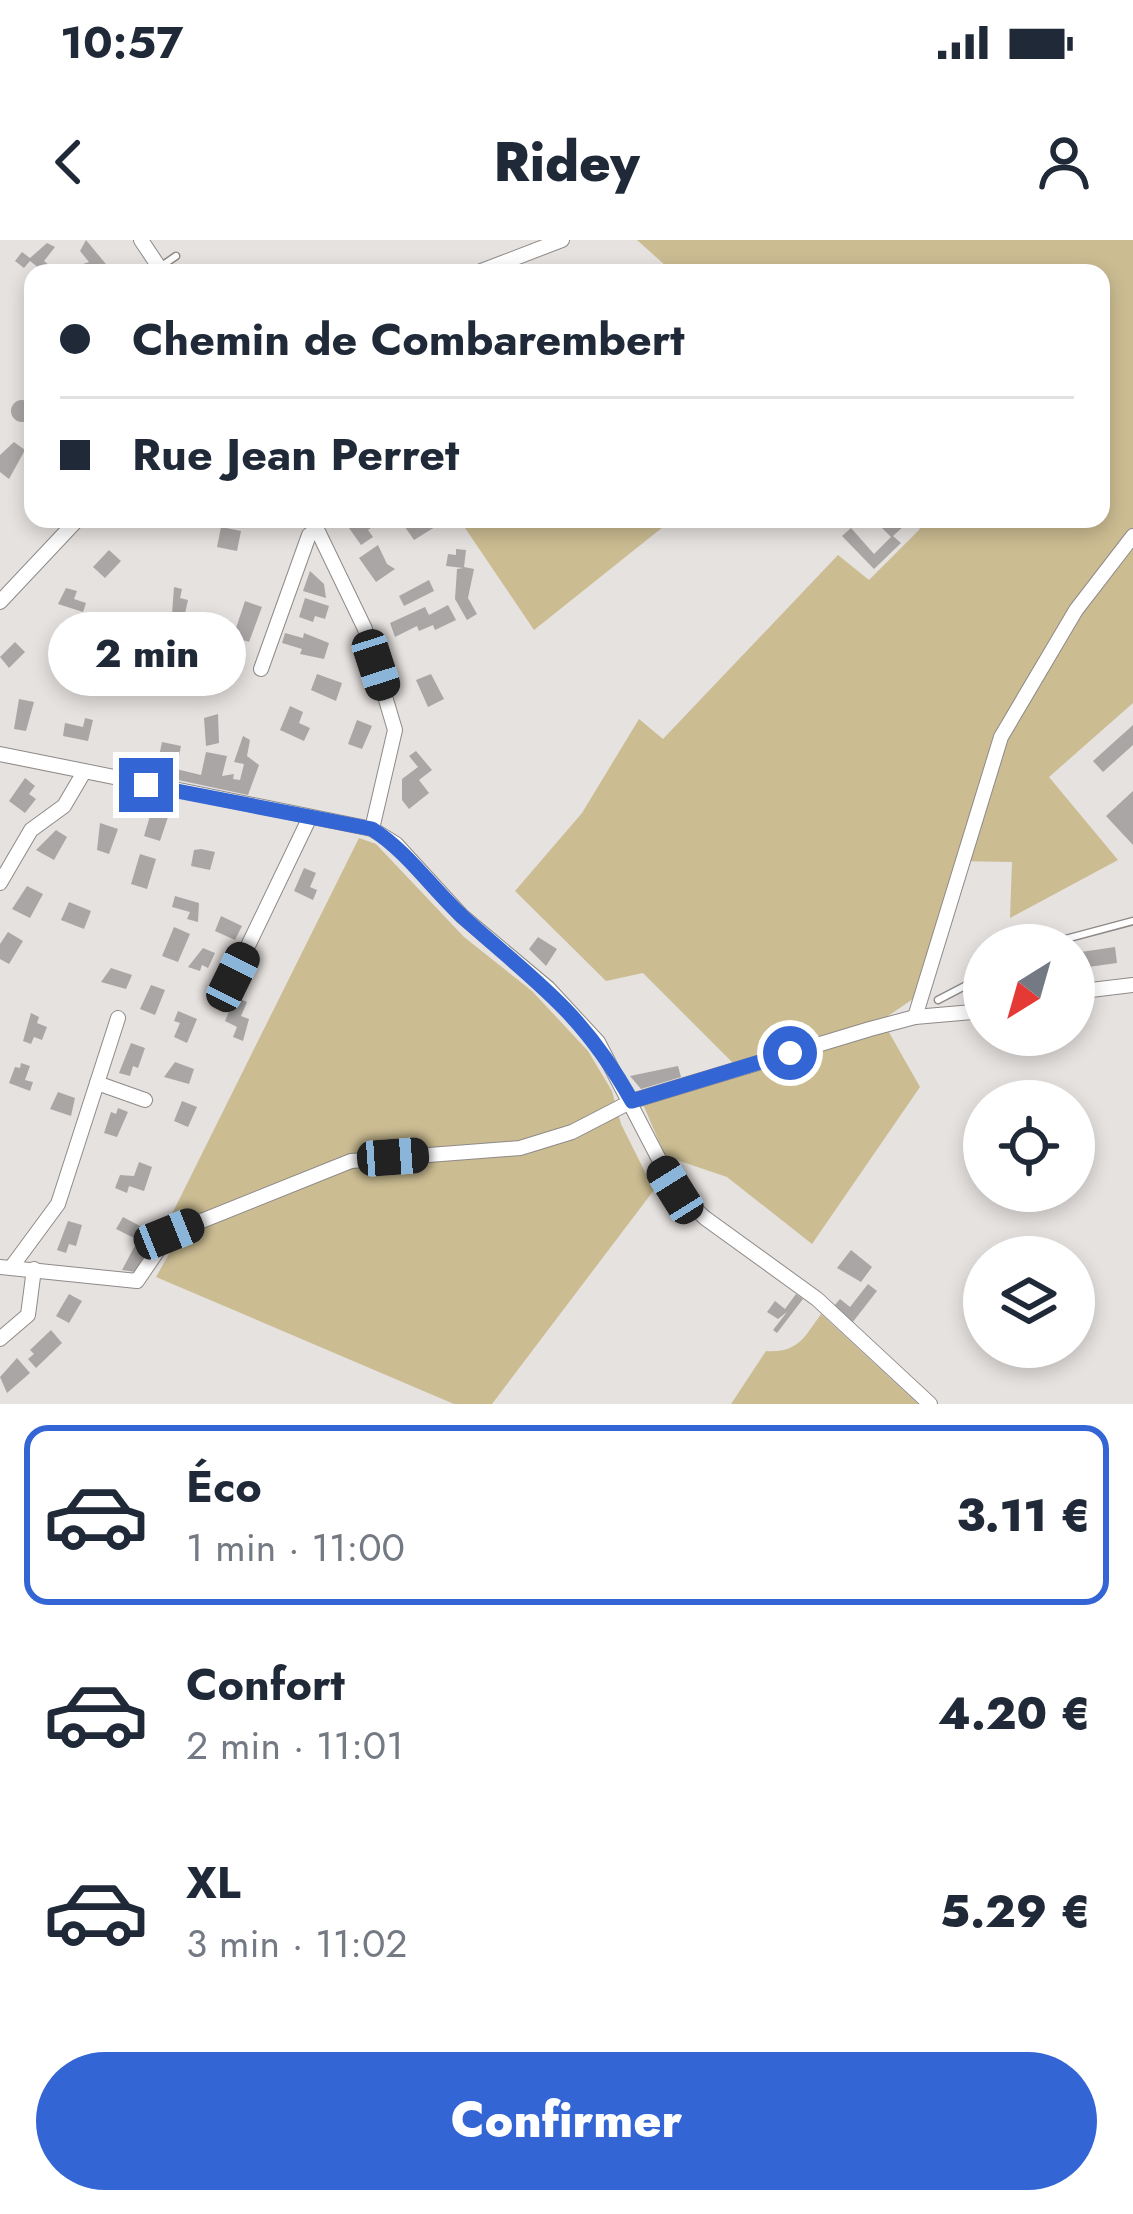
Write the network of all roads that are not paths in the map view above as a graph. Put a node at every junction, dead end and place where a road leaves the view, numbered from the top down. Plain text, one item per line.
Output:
1 (562, 240) edge
2 (176, 256) dead end
3 (167, 264) edge
4 (499, 264) edge
5 (70, 528) edge
6 (313, 528) edge
7 (315, 528) edge
8 (1133, 536) edge
9 (0, 602) edge
10 (261, 669) dead end
11 (0, 754) edge
12 (84, 772) junction
13 (309, 818) junction
14 (372, 829) junction
15 (0, 883) edge
16 (1133, 921) edge
17 (1095, 931) edge
18 (233, 977) dead end
19 (1133, 985) edge
20 (963, 987) edge
21 (1095, 990) edge
22 (938, 1000) dead end
23 (963, 1013) edge
24 (915, 1017) junction
25 (118, 1018) dead end
26 (97, 1083) junction
27 (145, 1100) dead end
28 (632, 1101) junction
29 (6, 1266) edge
30 (34, 1269) junction
31 (0, 1339) edge
32 (930, 1404) edge

1 - 4 street
2 - 3 lane
5 - 9 street
6 - 10 street
7 - 14 street
8 - 24 street
11 - 12 street
12 - 13 street
12 - 15 street
13 - 14 street
13 - 18 street
14 - 28 street
16 - 17 lane
19 - 21 street
20 - 22 lane
23 - 24 street
24 - 28 street
25 - 26 street
26 - 27 street
26 - 29 street
28 - 30 street
28 - 32 street
29 - 30 street
30 - 31 street

